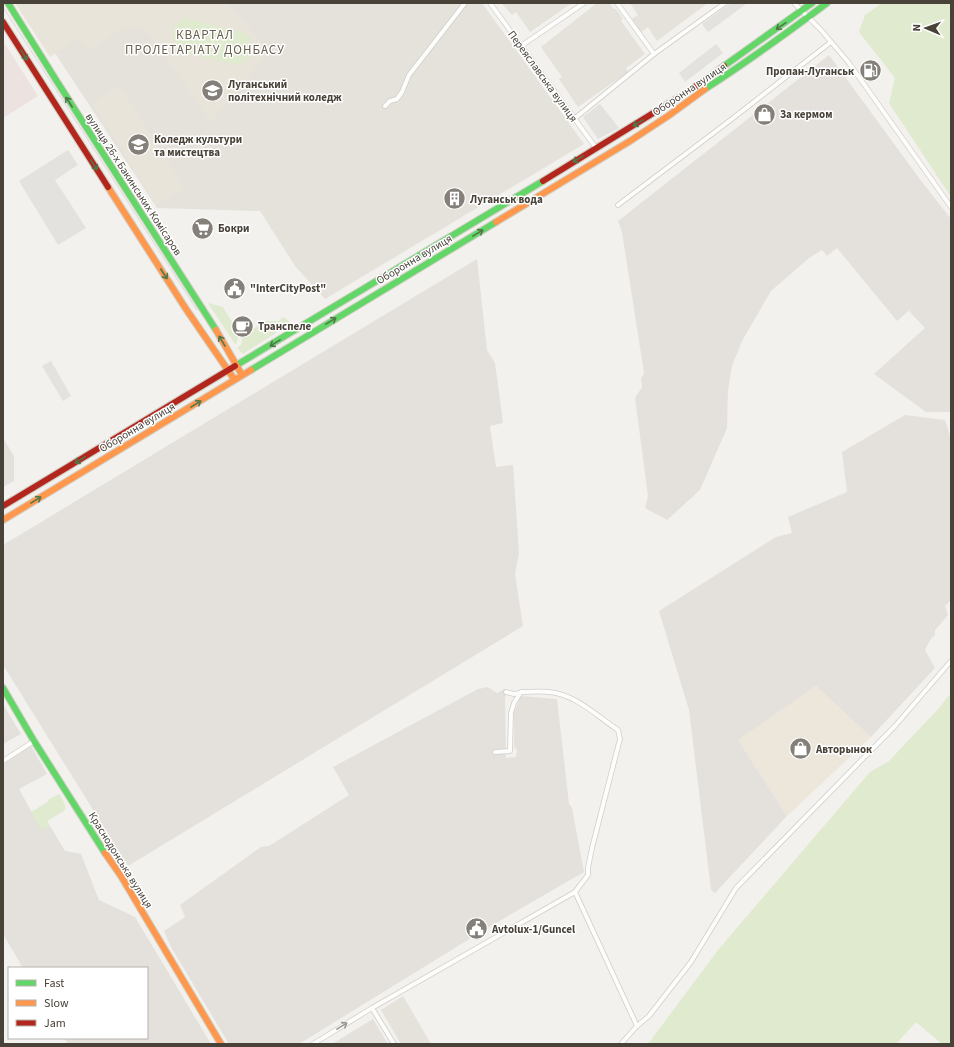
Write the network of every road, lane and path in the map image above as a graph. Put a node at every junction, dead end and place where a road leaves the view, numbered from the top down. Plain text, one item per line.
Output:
1 (8, 3) edge
2 (465, 3) edge
3 (490, 3) edge
4 (584, 3) edge
5 (617, 3) edge
6 (725, 3) edge
7 (794, 3) edge
8 (812, 3) edge
9 (827, 3) edge
10 (802, 11) junction
11 (808, 17) junction
12 (3, 22) edge
13 (831, 42) junction
14 (521, 46) junction
15 (654, 54) junction
16 (384, 106) dead end
17 (574, 119) junction
18 (596, 148) junction
19 (618, 205) dead end
20 (951, 207) edge
21 (192, 305) junction
22 (237, 366) junction
23 (229, 371) junction
24 (242, 375) junction
25 (234, 380) junction
26 (3, 506) edge
27 (3, 520) edge
28 (951, 661) edge
29 (3, 688) edge
30 (506, 692) dead end
31 (521, 692) junction
32 (34, 741) junction
33 (495, 752) dead end
34 (3, 761) edge
35 (575, 892) junction
36 (372, 1008) junction
37 (637, 1026) junction
38 (221, 1044) edge
39 (313, 1044) edge
40 (394, 1044) edge
41 (621, 1044) edge

21 -> 1 main road, вулиця 26-х Бакинських Комісаров
2 - 16 street
3 - 14 street, Переяславська вулиця
4 - 14 street
5 - 15 street
6 - 15 street
7 - 10 street
8 - 10 main road, Оборонна вулиця
9 - 11 main road, Оборонна вулиця
10 - 11 street
10 -> 18 main road, Оборонна вулиця
11 - 13 street
24 -> 11 main road, Оборонна вулиця
12 -> 21 main road, вулиця 26-х Бакинських Комісаров
13 - 19 street
13 - 20 street
14 - 17 street, Переяславська вулиця
15 - 17 street
17 - 18 street, Переяславська вулиця
18 -> 22 main road, Оборонна вулиця
22 -> 21 main road, вулиця 26-х Бакинських Комісаров
21 - 23 main road, вулиця 26-х Бакинських Комісаров
22 - 23 main road, Оборонна вулиця
22 - 24 main road, вулиця 26-х Бакинських Комісаров
23 - 25 main road, вулиця 26-х Бакинських Комісаров
23 -> 26 main road, Оборонна вулиця
24 - 25 main road, Оборонна вулиця
27 -> 25 main road, Оборонна вулиця
28 - 37 street
29 - 32 main road, Краснодонська вулиця
30 - 31 street
31 - 33 street
31 - 35 street
32 - 34 street
32 - 38 main road, Краснодонська вулиця
35 - 36 street
35 - 37 street
39 -> 36 street
36 - 40 street
37 - 41 street

